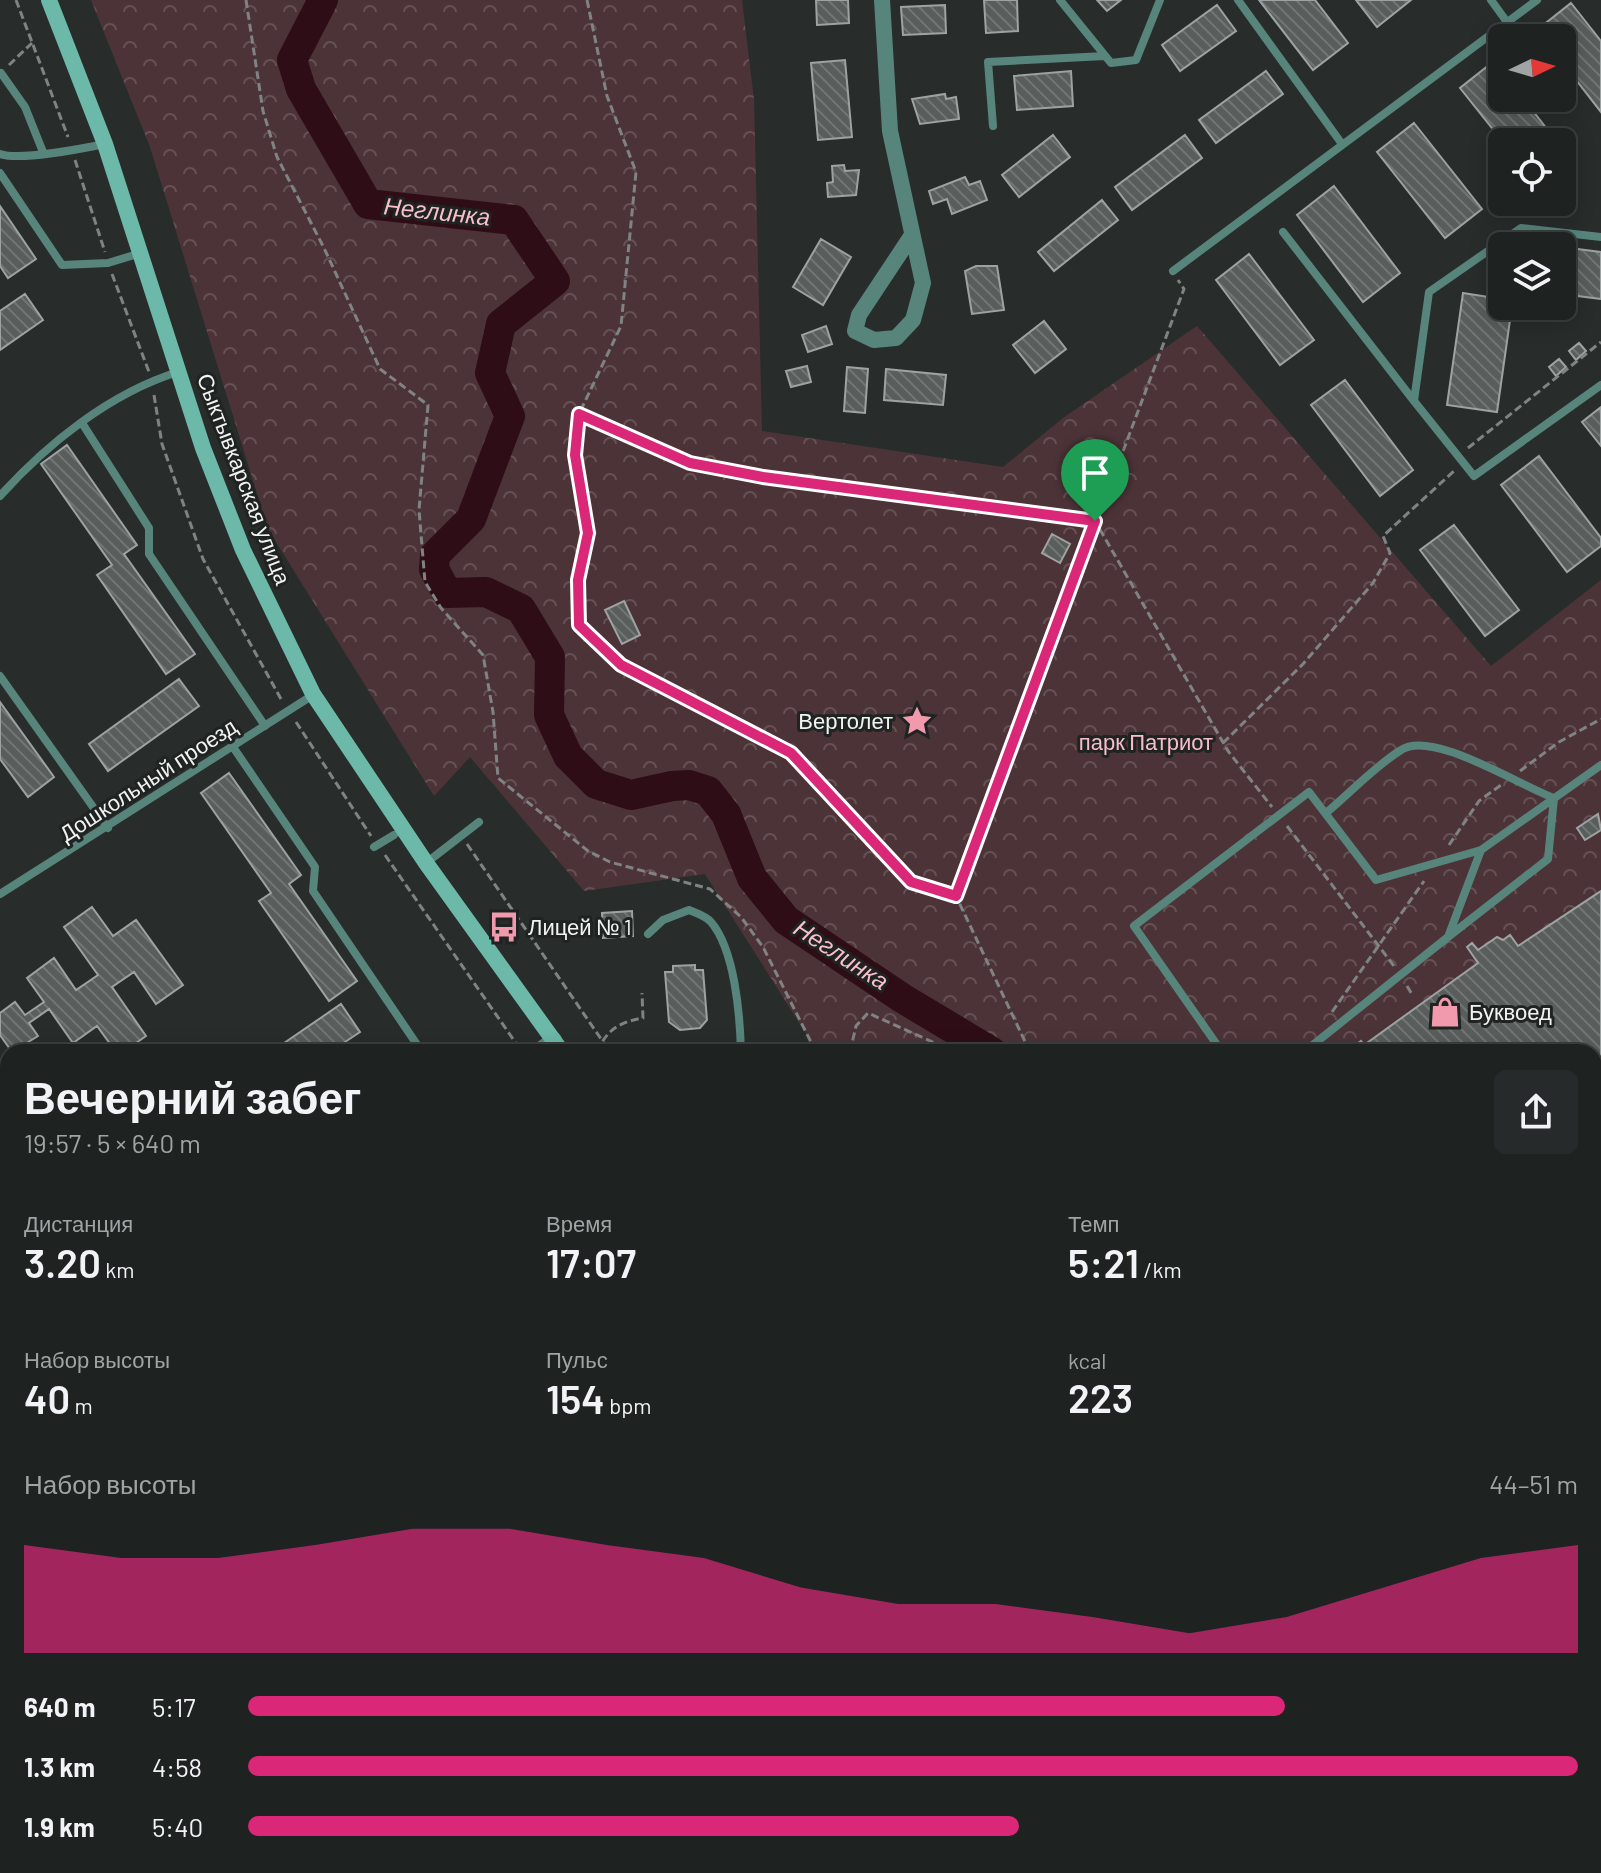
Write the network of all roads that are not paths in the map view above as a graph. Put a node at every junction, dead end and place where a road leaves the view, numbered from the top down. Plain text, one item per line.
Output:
1 (49, 0) edge
2 (882, 0) edge
3 (1060, 0) edge
4 (1160, 0) edge
5 (1238, 0) edge
6 (1491, 0) edge
7 (1537, 0) edge
8 (1507, 22) junction
9 (1105, 56) junction
10 (1, 73) edge
11 (993, 126) dead end
12 (105, 144) junction
13 (1342, 144) junction
14 (43, 152) junction
15 (0, 154) edge
16 (0, 173) edge
17 (1283, 232) dead end
18 (912, 235) junction
19 (1601, 237) edge
20 (141, 253) junction
21 (1173, 271) road end
22 (178, 372) junction
23 (1601, 385) edge
24 (1414, 401) junction
25 (82, 423) junction
26 (0, 496) edge
27 (0, 676) edge
28 (313, 694) junction
29 (265, 726) junction
30 (233, 747) junction
31 (1601, 765) edge
32 (1554, 798) junction
33 (1326, 813) junction
34 (479, 822) dead end
35 (108, 828) junction
36 (394, 835) dead end
37 (374, 847) dead end
38 (1481, 850) junction
39 (426, 863) junction
40 (0, 894) edge
41 (648, 934) dead end
42 (1448, 937) junction
43 (417, 1044) edge
44 (557, 1044) edge
45 (740, 1044) edge
46 (1216, 1044) edge
47 (1314, 1044) edge

1 - 12 street, Сыктывкарская улица
2 - 18 street
3 - 9 lane
4 - 9 lane
5 - 13 lane
6 - 8 lane
7 - 8 lane
8 - 13 lane
9 - 11 lane
10 - 14 lane
12 - 14 lane
12 - 20 street, Сыктывкарская улица
13 - 21 lane
14 - 15 lane
16 - 20 lane
17 - 24 lane
18 - 18 street
19 - 24 lane
20 - 22 street, Сыктывкарская улица
22 - 25 lane
22 - 28 street, Сыктывкарская улица
23 - 24 lane
25 - 26 lane
25 - 29 lane
27 - 35 lane
28 - 29 lane, Дошкольный проезд
28 - 39 street, Сыктывкарская улица
29 - 30 lane, Дошкольный проезд
30 - 35 lane, Дошкольный проезд
30 - 43 lane
31 - 32 lane
32 - 33 lane
32 - 38 lane
32 - 42 lane
33 - 38 lane
33 - 46 lane
34 - 39 lane
35 - 40 lane, Дошкольный проезд
36 - 37 lane
38 - 42 lane
39 - 44 street, Сыктывкарская улица
41 - 45 lane
42 - 47 lane

